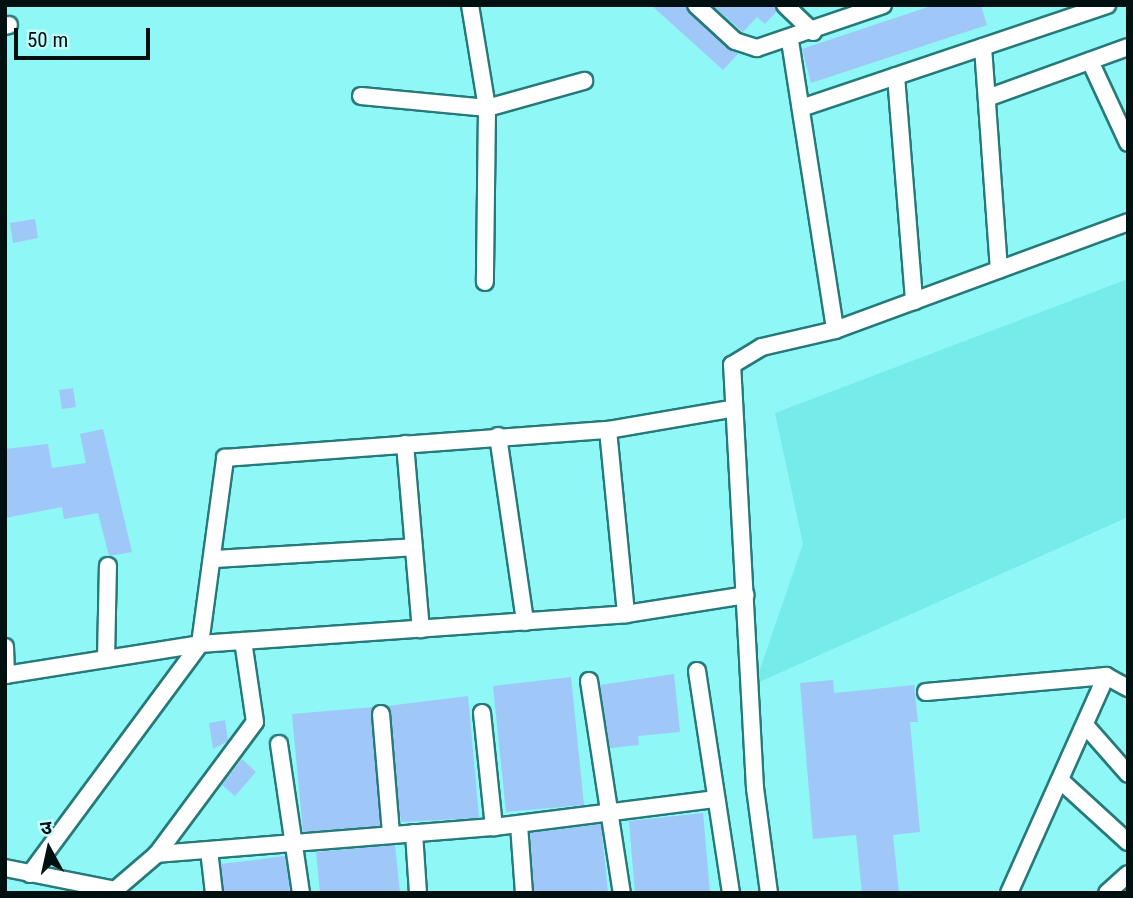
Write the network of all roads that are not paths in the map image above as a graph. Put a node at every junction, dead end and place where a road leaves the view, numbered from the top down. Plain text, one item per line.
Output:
1 (470, 5) edge
2 (696, 5) edge
3 (785, 5) edge
4 (882, 5) edge
5 (1107, 5) edge
6 (813, 32) junction
7 (790, 41) junction
8 (983, 47) junction
9 (1128, 47) edge
10 (1090, 61) junction
11 (897, 76) junction
12 (584, 81) dead end
13 (361, 96) dead end
14 (987, 98) junction
15 (487, 108) junction
16 (801, 108) junction
17 (1128, 143) edge
18 (1128, 222) edge
19 (999, 269) junction
20 (485, 282) dead end
21 (914, 301) junction
22 (835, 330) junction
23 (730, 409) junction
24 (608, 430) junction
25 (498, 436) junction
26 (405, 444) junction
27 (414, 547) junction
28 (214, 559) junction
29 (108, 566) dead end
30 (747, 595) junction
31 (626, 614) junction
32 (525, 622) junction
33 (421, 629) junction
34 (243, 641) junction
35 (200, 644) junction
36 (5, 648) edge
37 (106, 659) junction
38 (697, 671) dead end
39 (5, 675) edge
40 (1106, 676) junction
41 (589, 681) dead end
42 (1128, 688) edge
43 (926, 692) dead end
44 (482, 713) dead end
45 (381, 714) dead end
46 (1085, 725) junction
47 (279, 744) dead end
48 (1128, 774) edge
49 (1060, 780) junction
50 (716, 799) junction
51 (612, 813) junction
52 (519, 825) junction
53 (494, 827) junction
54 (414, 833) junction
55 (391, 834) junction
56 (1128, 842) edge
57 (293, 843) junction
58 (209, 850) junction
59 (157, 854) junction
60 (5, 868) edge
61 (30, 874) junction
62 (1128, 874) edge
63 (214, 893) edge
64 (301, 893) edge
65 (418, 893) edge
66 (524, 893) edge
67 (622, 893) edge
68 (731, 893) edge
69 (769, 893) edge
70 (1009, 893) edge
71 (1107, 893) edge

1 - 15 street
2 - 7 street
3 - 6 street
4 - 6 street
5 - 8 street
6 - 7 street
7 - 16 street
8 - 11 street
8 - 14 street
9 - 10 street
10 - 14 street
10 - 17 street
11 - 16 street
11 - 21 street
12 - 15 street
13 - 15 street
14 - 19 street
15 - 20 street
16 - 22 street
18 - 19 street
19 - 21 street
21 - 22 street
22 - 23 street
23 - 24 street
23 - 30 street
24 - 25 street
24 - 31 street
25 - 26 street
25 - 32 street
26 - 27 street
26 - 28 street
27 - 28 street
27 - 33 street
28 - 35 street
29 - 37 street
30 - 31 street
30 - 69 street
31 - 32 street
32 - 33 street
33 - 34 street
34 - 35 street
34 - 59 street
35 - 37 street
35 - 61 street
36 - 39 street
37 - 39 street
38 - 50 street
40 - 42 street
40 - 43 street
40 - 46 street
41 - 51 street
44 - 53 street
45 - 55 street
46 - 48 street
46 - 49 street
47 - 57 street
49 - 56 street
49 - 70 street
50 - 51 street
50 - 68 street
51 - 52 street
51 - 67 street
52 - 53 street
52 - 66 street
53 - 54 street
54 - 55 street
54 - 65 street
55 - 57 street
57 - 58 street
57 - 64 street
58 - 59 street
58 - 63 street
59 - 61 street
60 - 61 street
62 - 71 street

